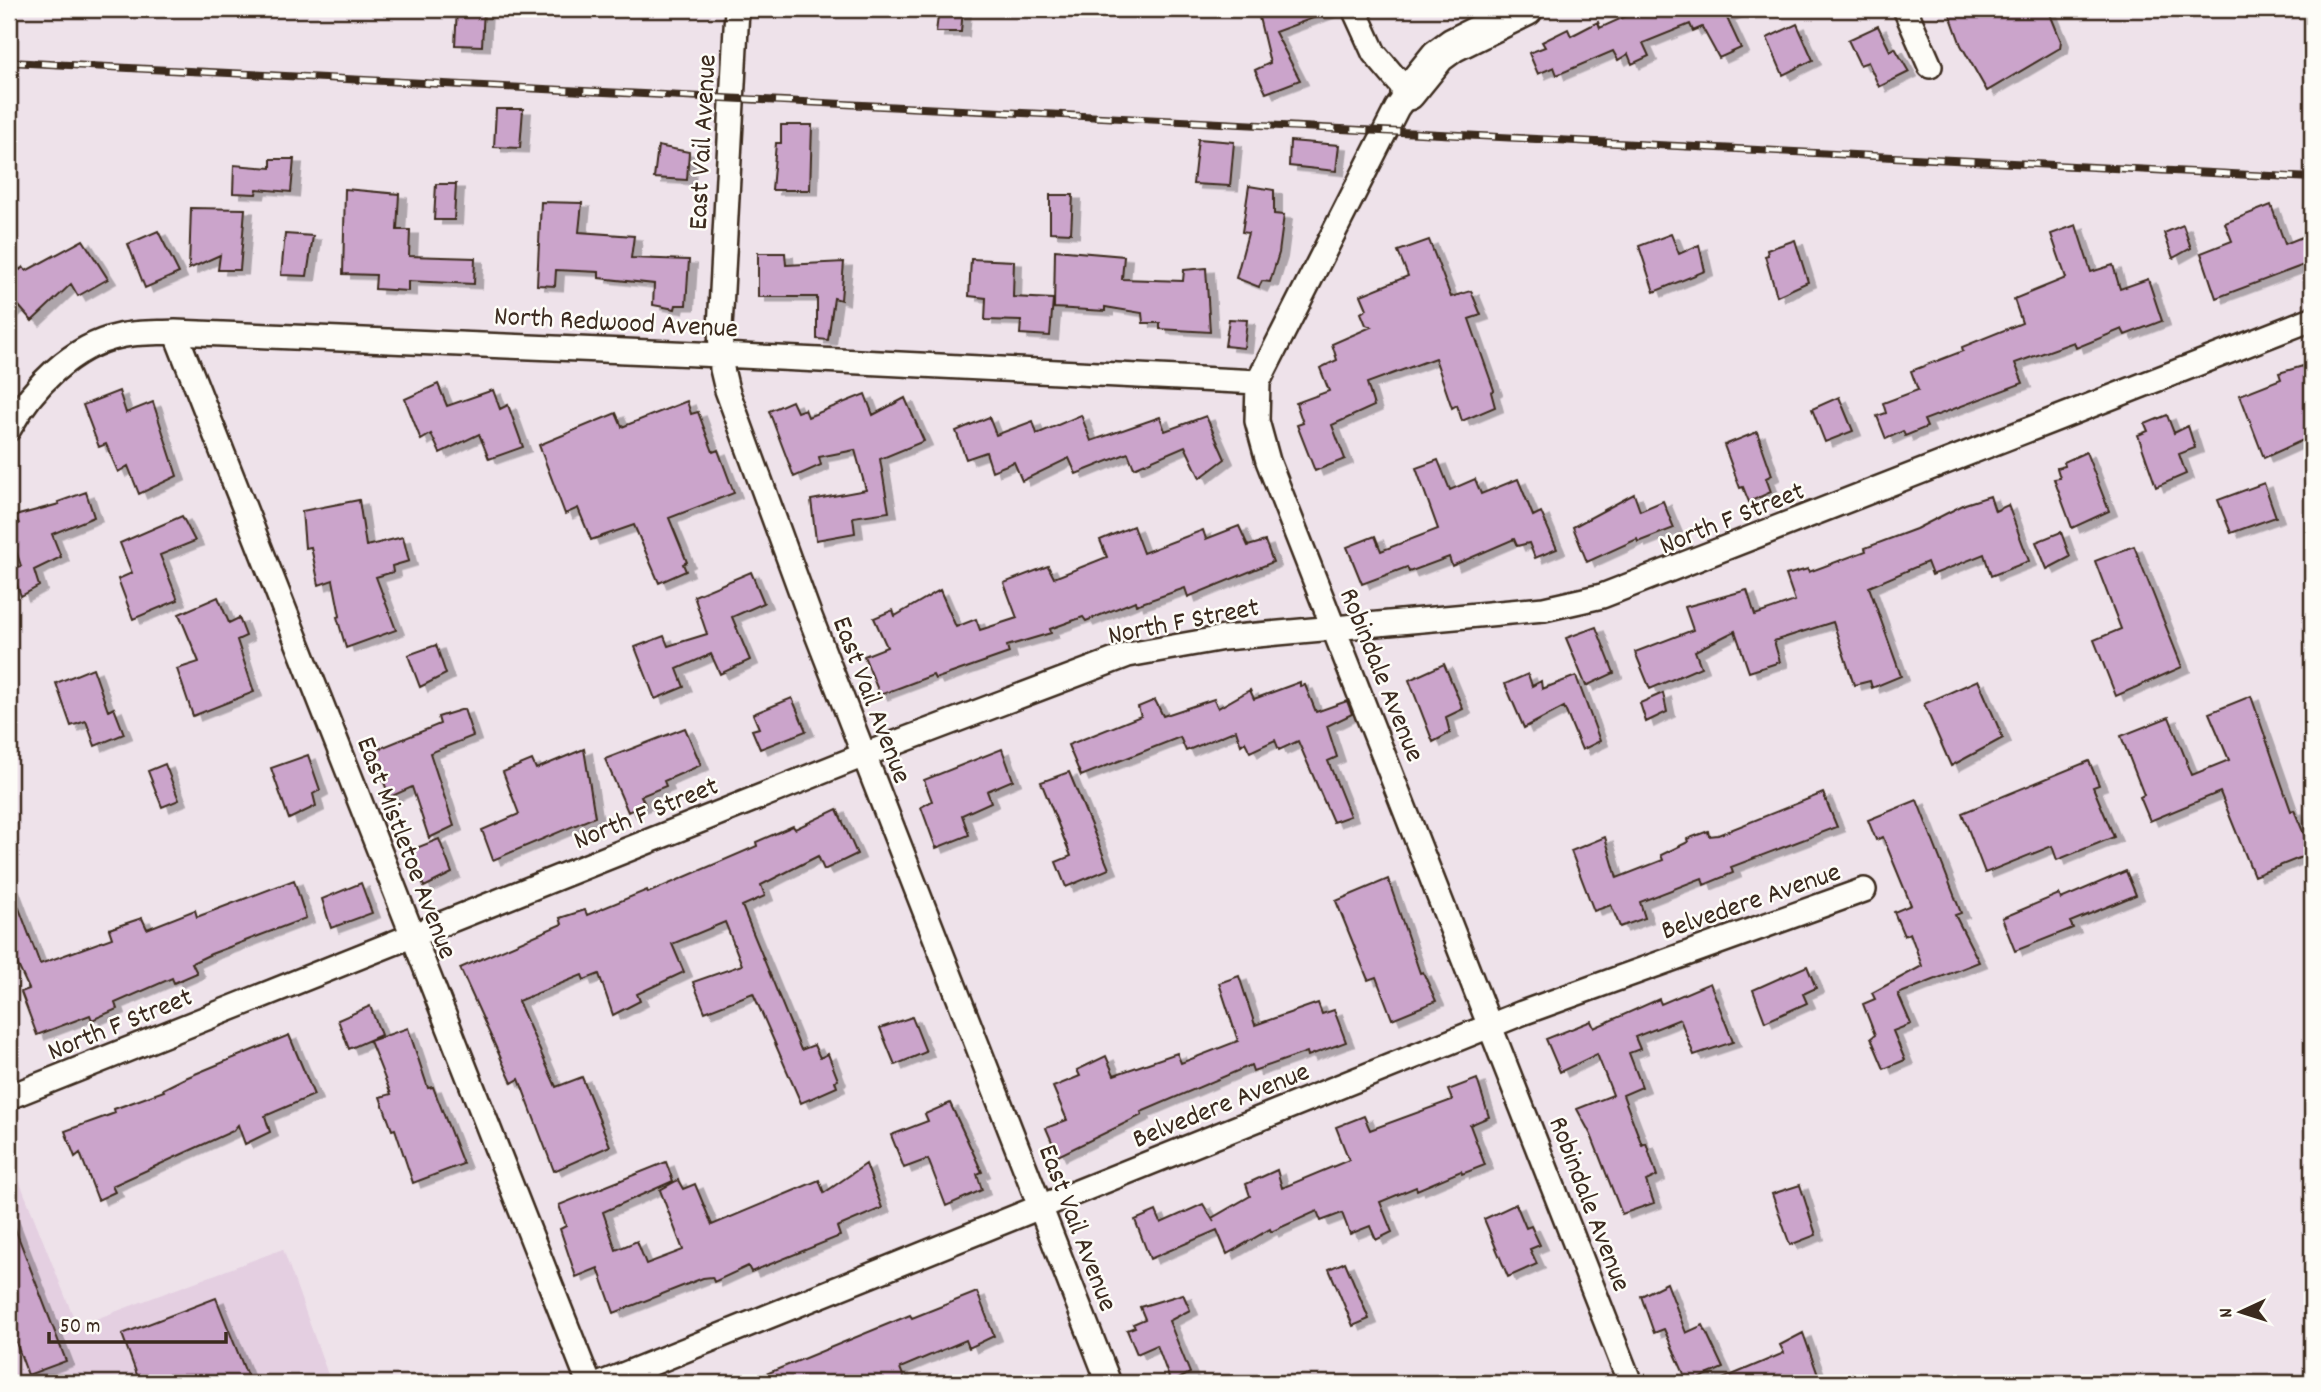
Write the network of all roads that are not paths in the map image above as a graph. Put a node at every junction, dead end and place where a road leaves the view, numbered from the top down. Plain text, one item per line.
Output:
1 (737, 9) edge
2 (1354, 9) edge
3 (1526, 9) edge
4 (1905, 9) edge
5 (1930, 65) dead end
6 (1408, 93) junction
7 (2312, 319) edge
8 (175, 332) junction
9 (721, 355) junction
10 (1258, 382) junction
11 (9, 429) edge
12 (1334, 627) junction
13 (864, 755) junction
14 (1864, 890) dead end
15 (413, 937) junction
16 (1492, 1027) junction
17 (9, 1097) edge
18 (1041, 1208) junction
19 (589, 1383) edge
20 (603, 1383) edge
21 (1109, 1383) edge
22 (1630, 1383) edge

1 - 9 street, East Vail Avenue
2 - 6 street
3 - 6 street
4 - 5 street
6 - 10 street, Robindale Avenue
7 - 12 street, North F Street
8 - 9 street, North Redwood Avenue
8 - 11 street, North Redwood Avenue
8 - 15 street, East Mistletoe Avenue
9 - 10 street, North Redwood Avenue
9 - 13 street, East Vail Avenue
10 - 12 street, Robindale Avenue
12 - 13 street, North F Street
12 - 16 street, Robindale Avenue
13 - 15 street, North F Street
13 - 18 street, East Vail Avenue
14 - 16 street, Belvedere Avenue
15 - 17 street, North F Street
15 - 19 street, East Mistletoe Avenue
16 - 18 street, Belvedere Avenue
16 - 22 street, Robindale Avenue
18 - 20 street, Belvedere Avenue
18 - 21 street, East Vail Avenue

